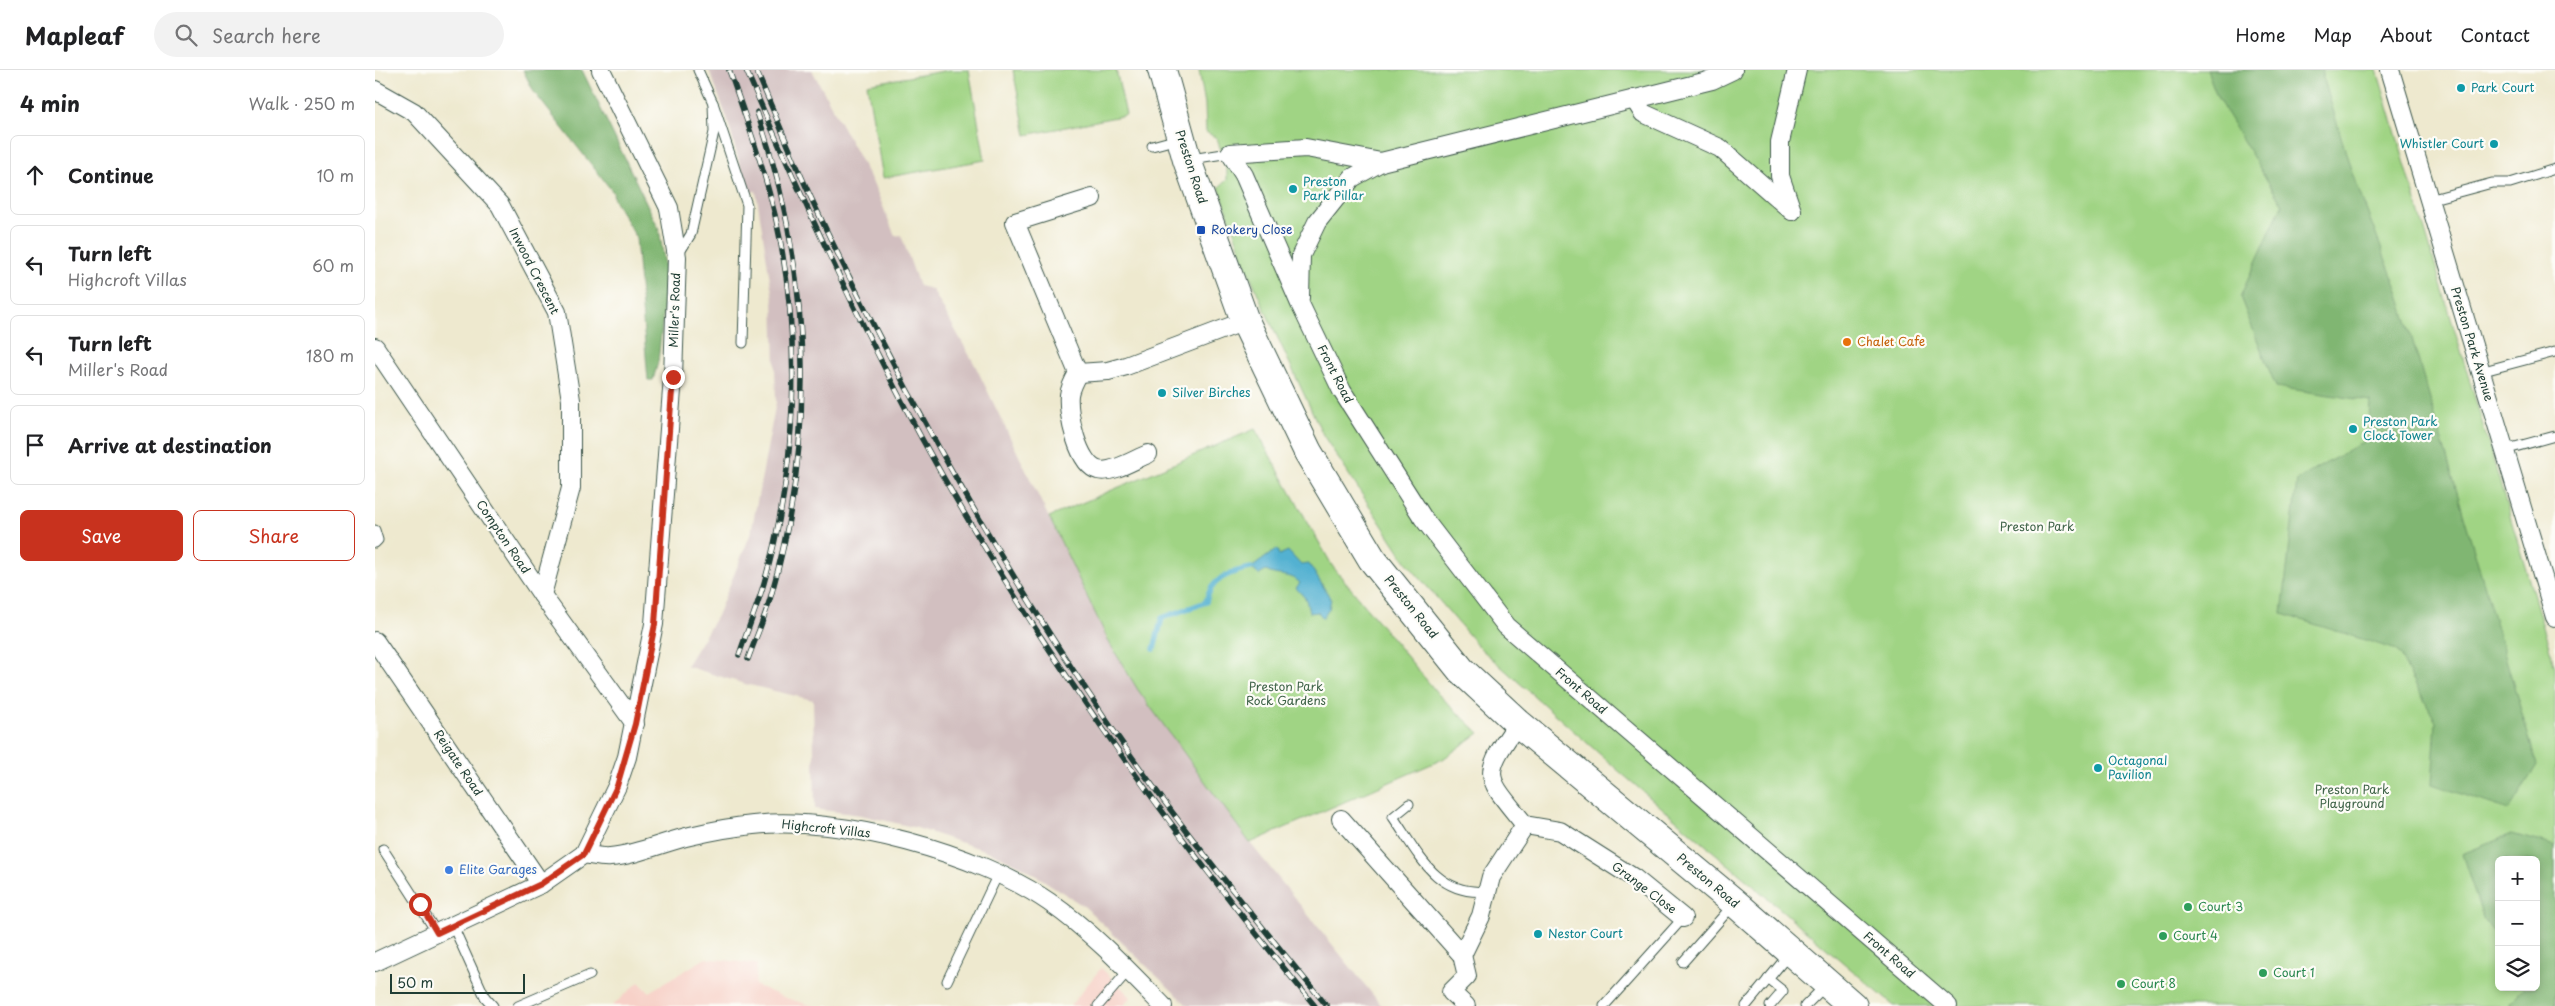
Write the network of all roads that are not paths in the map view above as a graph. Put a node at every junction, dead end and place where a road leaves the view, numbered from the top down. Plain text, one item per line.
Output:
1 (601, 70) edge
2 (698, 70) edge
3 (1162, 70) edge
4 (1733, 70) edge
5 (1797, 70) edge
6 (2390, 70) edge
7 (375, 90) edge
8 (1634, 99) junction
9 (713, 102) junction
10 (1152, 146) dead end
11 (1184, 149) junction
12 (1230, 153) junction
13 (1381, 162) junction
14 (2555, 169) edge
15 (1092, 198) dead end
16 (2429, 200) junction
17 (677, 257) junction
18 (1300, 304) junction
19 (1245, 321) junction
20 (743, 343) dead end
21 (375, 347) edge
22 (2555, 352) edge
23 (2480, 372) junction
24 (1078, 373) junction
25 (2555, 436) edge
26 (2504, 450) junction
27 (1148, 454) dead end
28 (375, 530) edge
29 (375, 543) edge
30 (542, 595) junction
31 (2555, 616) edge
32 (375, 641) edge
33 (1517, 723) junction
34 (635, 724) junction
35 (1409, 804) dead end
36 (1341, 819) dead end
37 (1525, 825) junction
38 (383, 849) dead end
39 (584, 854) junction
40 (998, 874) junction
41 (541, 884) junction
42 (1486, 891) junction
43 (1735, 903) junction
44 (1683, 918) joint
45 (445, 930) junction
46 (1790, 953) junction
47 (1462, 955) junction
48 (375, 962) edge
49 (1683, 962) dead end
50 (1128, 971) junction
51 (590, 975) dead end
52 (1768, 979) junction
53 (947, 981) dead end
54 (1827, 984) junction
55 (493, 1006) edge
56 (518, 1006) edge
57 (1098, 1006) edge
58 (1163, 1006) edge
59 (1466, 1006) edge
60 (1604, 1006) edge
61 (1746, 1006) edge
62 (1770, 1006) edge
63 (1805, 1006) edge
64 (1853, 1006) edge
65 (1948, 1006) edge

1 - 17 street, Miller's Road
2 - 9 lane
3 - 11 highway, Preston Road
4 - 8 street, Front Road
5 - 8 street
6 - 16 street, Preston Park Avenue
7 - 30 street, Inwood Crescent
8 - 13 street, Front Road
9 - 17 lane
9 - 20 lane
10 - 11 lane
11 - 12 lane
11 - 19 highway, Preston Road
12 - 13 street, Front Road
12 - 18 street, Front Road
13 - 18 street, Front Road
14 - 16 lane
15 - 24 street
16 - 23 street, Preston Park Avenue
17 - 34 street, Miller's Road
18 - 65 street, Front Road
19 - 24 street
19 - 33 highway, Preston Road
21 - 30 street, Compton Road
22 - 23 lane
23 - 26 street, Preston Park Avenue
24 - 27 street
25 - 26 lane
26 - 31 street, Preston Park Avenue
28 - 29 lane
30 - 34 street, Compton Road
32 - 41 street, Reigate Road
33 - 37 street
33 - 43 highway, Preston Road
34 - 39 street, Miller's Road
35 - 42 lane
36 - 47 street
37 - 42 street
37 - 44 street, Grange Close
38 - 45 lane
39 - 40 street, Highcroft Villas
39 - 41 street
40 - 50 street, Highcroft Villas
40 - 53 lane
41 - 45 street
42 - 47 street
43 - 46 highway, Preston Road
43 - 49 lane
44 - 60 lane, Grange Close
45 - 48 street
45 - 55 lane
46 - 52 lane
46 - 54 highway, Preston Road
47 - 59 street
50 - 57 lane
50 - 58 street, Highcroft Villas
51 - 56 lane
52 - 61 lane
52 - 62 lane
54 - 63 lane
54 - 64 highway, Preston Road

